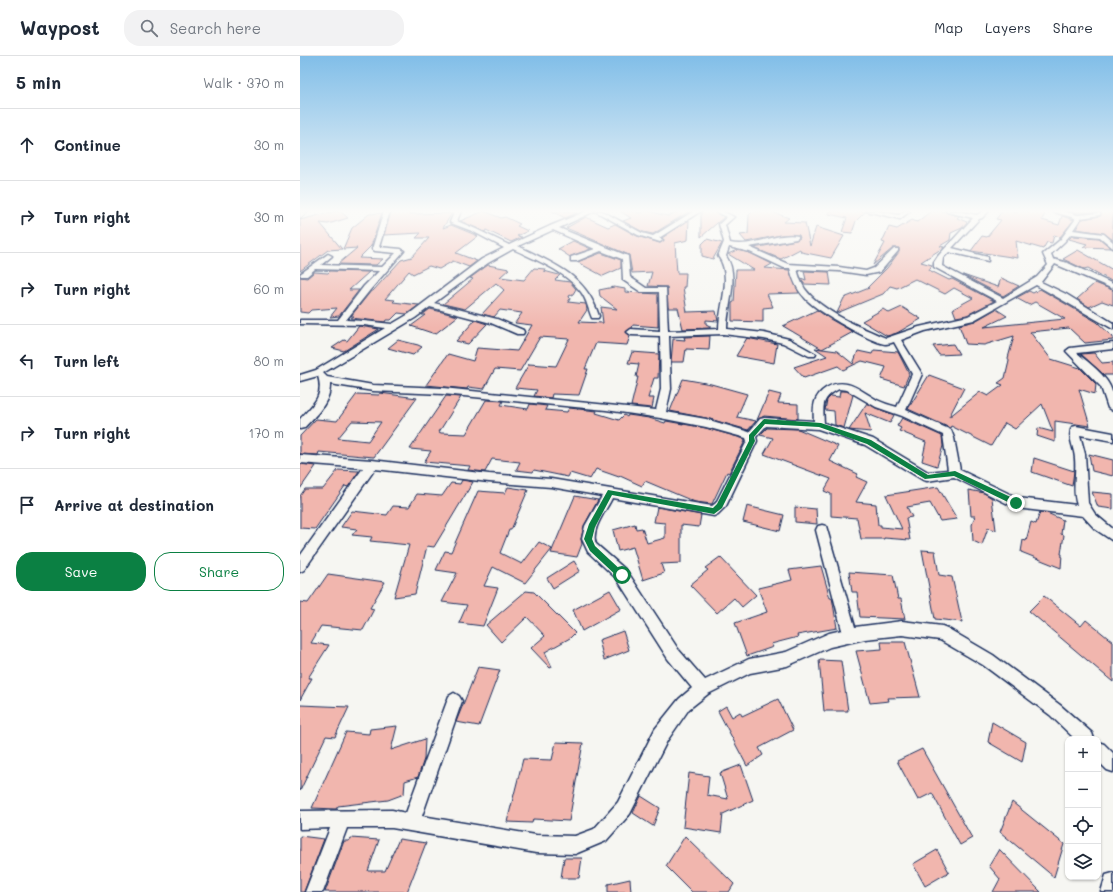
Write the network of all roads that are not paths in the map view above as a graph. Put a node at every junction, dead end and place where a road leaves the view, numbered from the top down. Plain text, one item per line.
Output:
1 (388, 250) edge
2 (505, 250) edge
3 (518, 250) edge
4 (598, 250) edge
5 (604, 250) edge
6 (731, 250) edge
7 (749, 250) edge
8 (896, 250) dead end
9 (946, 250) edge
10 (951, 250) edge
11 (1051, 250) edge
12 (724, 252) joint
13 (328, 256) dead end
14 (574, 259) dead end
15 (986, 260) dead end
16 (1051, 261) junction
17 (314, 267) junction
18 (793, 267) junction
19 (384, 269) junction
20 (304, 274) dead end
21 (1036, 282) junction
22 (1113, 287) edge
23 (1003, 301) junction
24 (429, 304) junction
25 (595, 316) dead end
26 (300, 322) edge
27 (340, 323) junction
28 (394, 327) junction
29 (1113, 327) edge
30 (722, 331) junction
31 (520, 332) dead end
32 (631, 332) dead end
33 (664, 334) junction
34 (896, 338) junction
35 (1113, 346) edge
36 (812, 354) dead end
37 (322, 376) junction
38 (300, 378) edge
39 (1113, 408) edge
40 (900, 412) junction
41 (660, 414) junction
42 (300, 425) edge
43 (819, 425) junction
44 (751, 436) junction
45 (1113, 437) edge
46 (300, 459) edge
47 (372, 464) junction
48 (955, 473) junction
49 (610, 492) junction
50 (1086, 511) junction
51 (822, 530) dead end
52 (1113, 536) edge
53 (300, 566) edge
54 (850, 635) junction
55 (703, 688) junction
56 (454, 701) dead end
57 (1083, 736) edge
58 (1101, 753) edge
59 (1113, 764) edge
60 (342, 819) junction
61 (300, 820) edge
62 (412, 821) junction
63 (1113, 882) edge
64 (314, 892) edge
65 (1110, 892) edge

1 - 19 street
2 - 24 street
3 - 25 street
4 - 14 street
5 - 33 street
6 - 12 street
7 - 18 street
8 - 18 street
9 - 23 street
10 - 15 street
11 - 16 street
12 - 30 street
13 - 17 street
16 - 21 street
16 - 22 street
17 - 19 street
17 - 20 street
18 - 34 street
19 - 27 street
21 - 23 street
21 - 29 street
23 - 34 street
24 - 28 street
24 - 31 street
26 - 27 street
27 - 28 street
28 - 37 street
30 - 33 street
30 - 36 street
32 - 33 street
33 - 41 street
34 - 40 street
35 - 39 street
37 - 38 street
37 - 41 street
37 - 42 street
40 - 43 street
40 - 48 street
41 - 44 street
43 - 44 street
43 - 48 street
44 - 49 street
45 - 50 street
46 - 47 street
47 - 49 street
47 - 53 street
48 - 50 street
49 - 55 street
50 - 52 street
51 - 54 street
54 - 55 street
54 - 57 street
55 - 62 street
56 - 62 street
58 - 59 street
60 - 61 street
60 - 62 street
60 - 64 street
63 - 65 street

